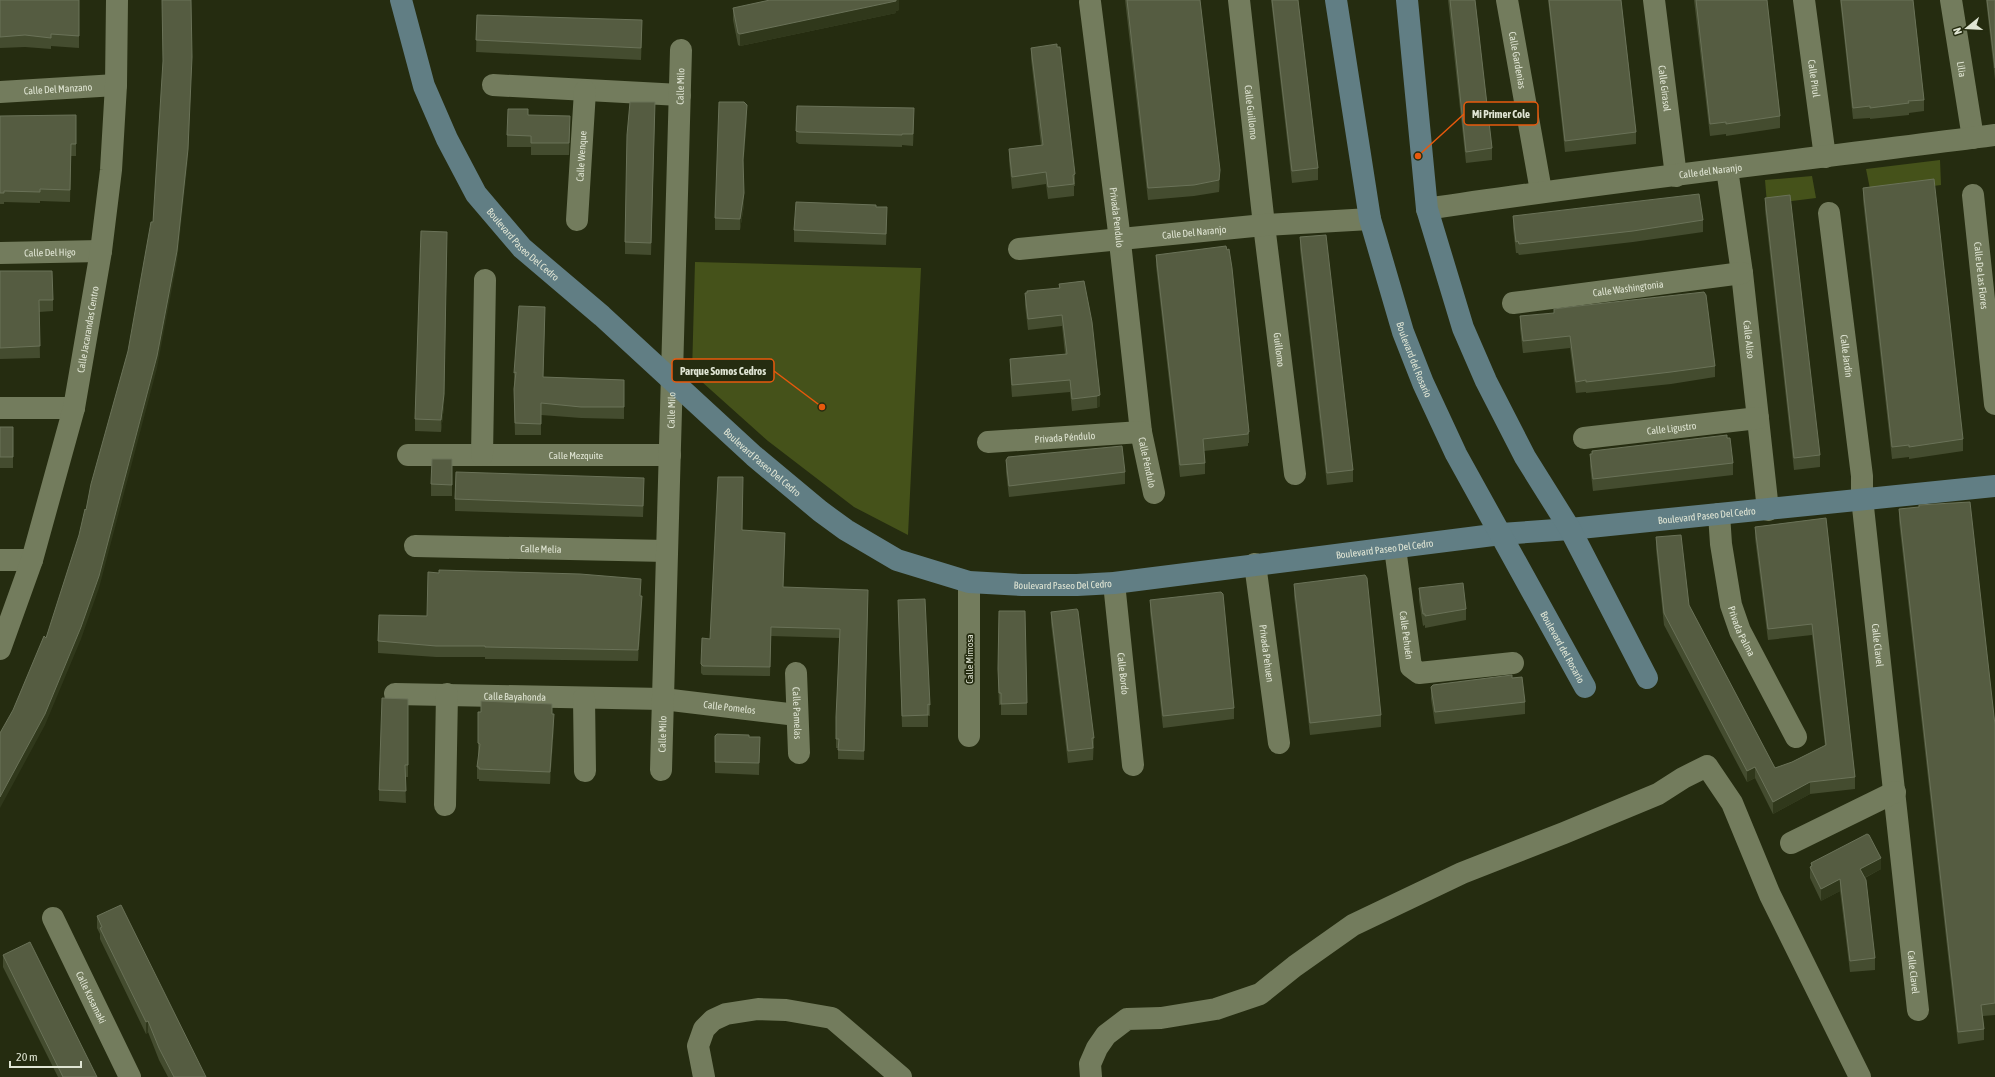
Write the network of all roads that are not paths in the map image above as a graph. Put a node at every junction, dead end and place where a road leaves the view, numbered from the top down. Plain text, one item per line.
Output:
1 (117, 0) edge
2 (401, 0) edge
3 (1239, 0) edge
4 (1336, 0) edge
5 (1406, 0) edge
6 (1507, 0) edge
7 (1654, 0) edge
8 (1804, 0) edge
9 (1951, 0) edge
10 (1090, 2) dead end
11 (681, 50) dead end
12 (116, 85) junction
13 (493, 86) dead end
14 (585, 91) junction
15 (0, 92) edge
16 (680, 95) junction
17 (1995, 135) edge
18 (1973, 138) junction
19 (1825, 157) junction
20 (1727, 169) junction
21 (1676, 176) junction
22 (1541, 191) junction
23 (1973, 195) dead end
24 (1427, 209) junction
25 (1829, 213) dead end
26 (1370, 219) junction
27 (577, 220) dead end
28 (1264, 225) junction
29 (1120, 239) junction
30 (1019, 249) dead end
31 (101, 251) junction
32 (0, 253) edge
33 (1742, 273) junction
34 (485, 280) dead end
35 (1513, 303) dead end
36 (672, 381) junction
37 (1995, 404) edge
38 (0, 408) edge
39 (74, 408) junction
40 (1758, 418) junction
41 (1141, 432) junction
42 (1584, 438) dead end
43 (988, 442) dead end
44 (408, 455) dead end
45 (482, 455) junction
46 (670, 455) junction
47 (1295, 474) dead end
48 (1995, 486) edge
49 (1154, 493) dead end
50 (1862, 498) junction
51 (1768, 510) junction
52 (1719, 514) junction
53 (1570, 529) junction
54 (1501, 534) junction
55 (415, 546) dead end
56 (1395, 548) junction
57 (667, 551) junction
58 (0, 560) edge
59 (32, 560) junction
60 (1255, 564) junction
61 (969, 582) junction
62 (1114, 583) junction
63 (0, 649) edge
64 (1513, 663) dead end
65 (796, 673) dead end
66 (1647, 678) dead end
67 (1585, 687) dead end
68 (395, 694) dead end
69 (446, 694) junction
70 (584, 698) junction
71 (663, 699) junction
72 (797, 715) junction
73 (969, 736) dead end
74 (1796, 737) dead end
75 (1279, 743) dead end
76 (799, 753) dead end
77 (1133, 764) dead end
78 (661, 770) dead end
79 (585, 771) dead end
80 (1895, 792) junction
81 (445, 805) dead end
82 (1790, 843) dead end
83 (53, 918) dead end
84 (1918, 1010) dead end
85 (130, 1077) edge
86 (704, 1077) edge
87 (901, 1077) edge
88 (1091, 1077) edge
89 (1860, 1077) edge

1 - 12 street, Calle Jacarandas Centro
2 - 36 street, Boulevard Paseo Del Cedro
3 - 28 street, Calle Guillomo
4 - 26 street, Boulevard del Rosario
5 - 24 street
6 - 22 street, Calle Gardenias
7 - 21 street, Calle Girasol
8 - 19 street, Calle Pirul
9 - 18 street, Lilia
10 - 29 street, Privada Pendulo
11 - 16 street, Calle Milo
12 - 15 street, Calle Del Manzano
12 - 31 street, Calle Jacarandas Centro
13 - 14 street
14 - 16 street
14 - 27 street, Calle Wenque
16 - 36 street, Calle Milo
17 - 18 street, Calle del Naranjo
18 - 19 street, Calle del Naranjo
19 - 20 street, Calle del Naranjo
20 - 21 street, Calle del Naranjo
20 - 33 street, Calle Aliso
21 - 22 street, Calle del Naranjo
22 - 24 street, Calle del Naranjo
23 - 37 street, Calle De Las Flores
24 - 53 street
25 - 50 street, Calle Jardín
26 - 28 street, Calle Del Naranjo
26 - 54 street, Boulevard del Rosario
28 - 29 street, Calle Del Naranjo
28 - 47 street, Guillomo
29 - 30 street, Calle Del Naranjo
29 - 41 street, Privada Pendulo
31 - 32 street, Calle Del Higo
31 - 39 street, Calle Jacarandas Centro
33 - 35 street, Calle Washingtonia
33 - 40 street, Calle Aliso
34 - 45 street
36 - 46 street, Calle Milo
36 - 61 street, Boulevard Paseo Del Cedro
38 - 39 street
39 - 59 street, Calle Jacarandas Centro
40 - 42 street, Calle Ligustro
40 - 51 street, Calle Aliso
41 - 43 street, Privada Péndulo
41 - 49 street, Calle Péndulo
44 - 45 street, Calle Mezquite
45 - 46 street, Calle Mezquite
46 - 57 street, Calle Milo
48 - 50 street, Boulevard Paseo Del Cedro
50 - 51 street, Boulevard Paseo Del Cedro
50 - 80 street, Calle Clavel
51 - 52 street, Boulevard Paseo Del Cedro
52 - 53 street, Boulevard Paseo Del Cedro
52 - 74 street, Privada Palma
53 - 54 street, Boulevard Paseo Del Cedro
53 - 66 street
54 - 56 street, Boulevard Paseo Del Cedro
54 - 67 street, Boulevard del Rosario
55 - 57 street, Calle Melia
56 - 60 street, Boulevard Paseo Del Cedro
56 - 64 street, Calle Pehuén
57 - 71 street, Calle Milo
58 - 59 street
59 - 63 street, Calle Jacarandas Centro
60 - 62 street, Boulevard Paseo Del Cedro
60 - 75 street, Privada Pehuen
61 - 62 street, Boulevard Paseo Del Cedro
61 - 73 street, Calle Mimosa
62 - 77 street, Calle Bordo
65 - 72 street, Calle Pamelas
68 - 69 street, Calle Bayahonda
69 - 70 street, Calle Bayahonda
69 - 81 street
70 - 71 street, Calle Bayahonda
70 - 79 street
71 - 72 street, Calle Pomelos
71 - 78 street, Calle Milo
72 - 76 street, Calle Pamelas
80 - 82 street
80 - 84 street, Calle Clavel
83 - 85 street, Calle Kusamaki
86 - 87 street
88 - 89 street

